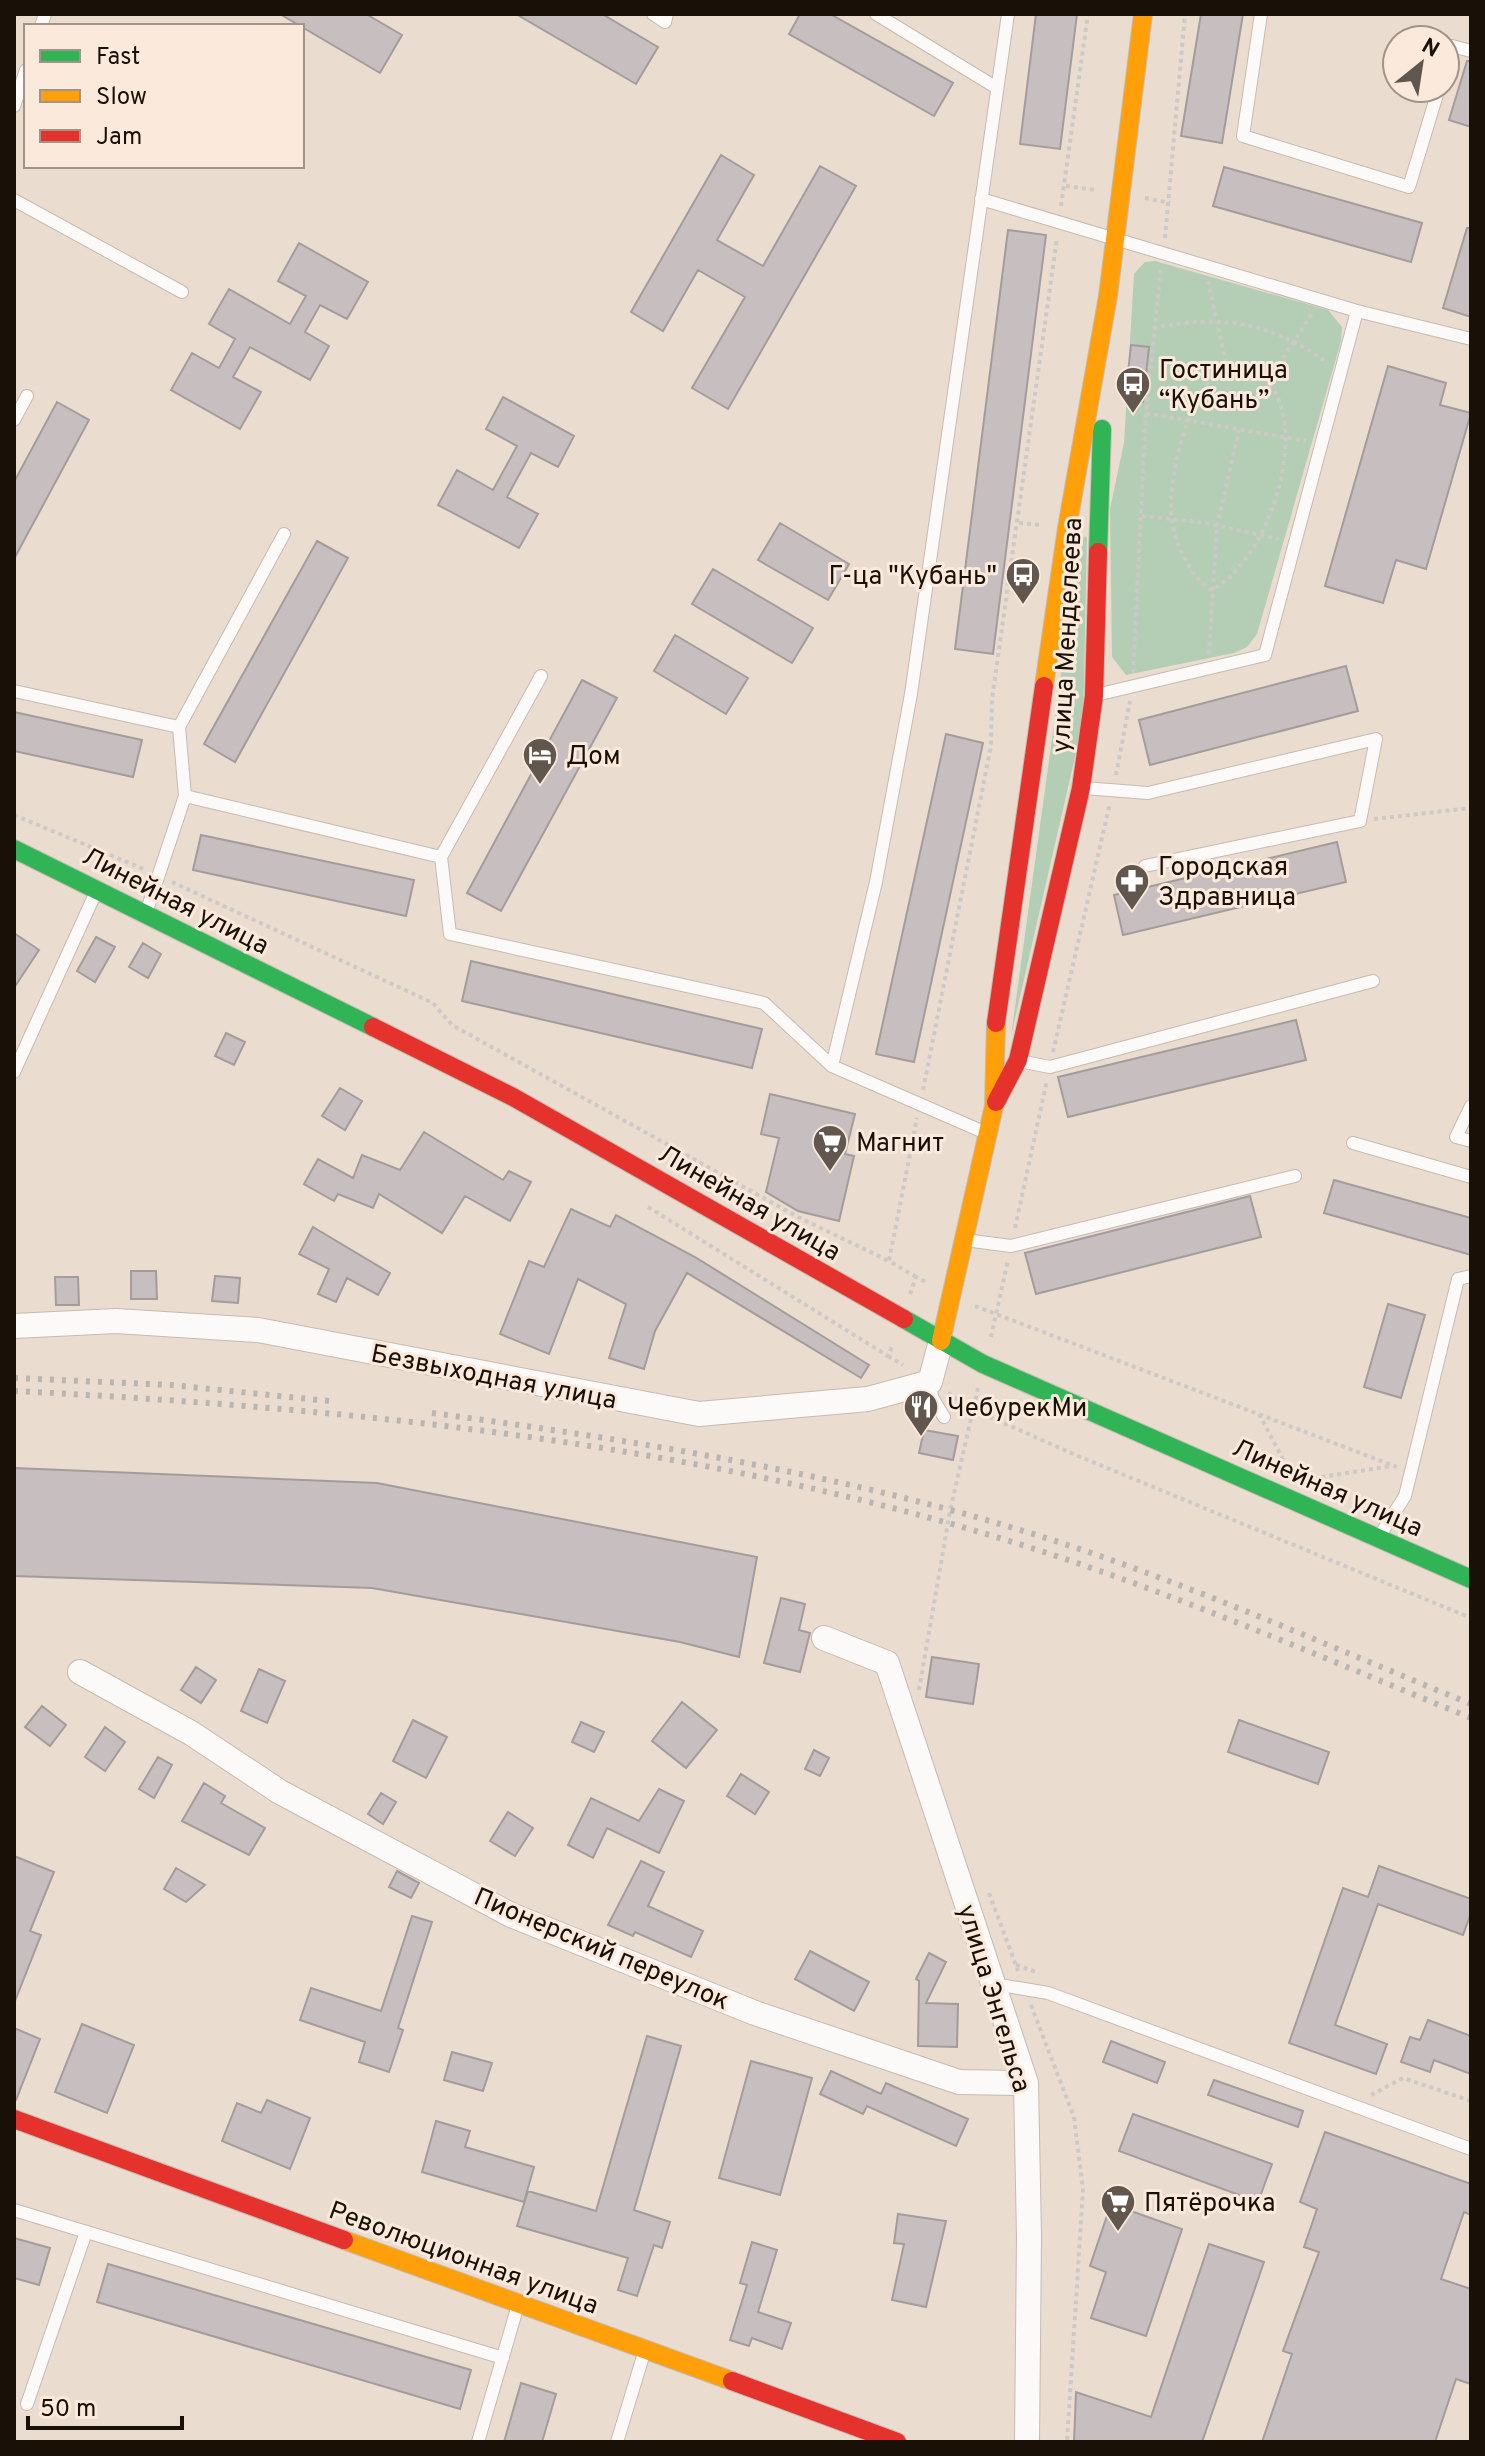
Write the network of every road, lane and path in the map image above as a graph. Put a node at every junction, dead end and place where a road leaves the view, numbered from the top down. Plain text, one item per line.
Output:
1 (653, 14) edge
2 (667, 14) edge
3 (876, 14) edge
4 (1008, 14) edge
5 (1088, 14) edge
6 (1143, 14) edge
7 (1261, 14) edge
8 (24, 76) edge
9 (997, 88) junction
10 (1434, 104) edge
11 (14, 106) edge
12 (981, 199) junction
13 (14, 200) edge
14 (1059, 221) junction
15 (1114, 238) junction
16 (1206, 267) junction
17 (182, 292) dead end
18 (1108, 296) junction
19 (1321, 300) junction
20 (1357, 311) junction
21 (1215, 319) junction
22 (1153, 328) dead end
23 (1471, 339) edge
24 (1294, 341) junction
25 (1227, 368) junction
26 (1340, 372) junction
27 (1269, 379) junction
28 (27, 396) dead end
29 (1146, 413) dead end
30 (14, 420) edge
31 (1187, 421) junction
32 (1239, 430) junction
33 (1288, 438) junction
34 (1320, 444) junction
35 (1141, 516) dead end
36 (1171, 519) junction
37 (1217, 526) junction
38 (284, 534) dead end
39 (1260, 535) junction
40 (1293, 543) junction
41 (1211, 590) junction
42 (1209, 669) junction
43 (541, 676) dead end
44 (14, 691) edge
45 (1094, 696) junction
46 (179, 727) junction
47 (1081, 788) junction
48 (185, 796) junction
49 (1471, 808) edge
50 (14, 815) edge
51 (1360, 821) junction
52 (14, 849) edge
53 (441, 857) junction
54 (1145, 866) dead end
55 (159, 876) junction
56 (97, 889) junction
57 (145, 915) junction
58 (1373, 981) dead end
59 (1018, 1060) junction
60 (832, 1066) junction
61 (14, 1072) edge
62 (920, 1105) junction
63 (994, 1106) junction
64 (1471, 1106) edge
65 (988, 1133) junction
66 (1471, 1141) edge
67 (1353, 1143) dead end
68 (1295, 1176) dead end
69 (1471, 1177) edge
70 (965, 1240) junction
71 (889, 1261) junction
72 (1471, 1276) edge
73 (916, 1277) dead end
74 (997, 1316) dead end
75 (14, 1326) edge
76 (941, 1341) junction
77 (930, 1382) junction
78 (1259, 1414) junction
79 (944, 1417) dead end
80 (1394, 1466) junction
81 (1410, 1472) junction
82 (1378, 1538) junction
83 (1471, 1579) edge
84 (1471, 1618) edge
85 (824, 1638) dead end
86 (80, 1672) dead end
87 (917, 1701) dead end
88 (988, 1891) dead end
89 (1016, 1965) junction
90 (1045, 1976) dead end
91 (994, 1984) junction
92 (1025, 1990) junction
93 (1026, 2083) junction
94 (1358, 2090) dead end
95 (1471, 2101) edge
96 (14, 2119) edge
97 (1471, 2149) edge
98 (14, 2210) edge
99 (86, 2232) junction
100 (518, 2305) junction
101 (645, 2350) junction
102 (503, 2358) junction
103 (27, 2404) dead end
104 (478, 2442) edge
105 (617, 2442) edge
106 (897, 2442) edge
107 (1027, 2442) edge
108 (1067, 2442) edge

1 - 2 lane
3 - 9 lane
4 - 9 lane
5 - 14 path
6 - 15 main road, улица Менделеева
7 - 10 lane
8 - 11 lane
9 - 12 lane
12 - 14 lane
12 - 60 lane
13 - 17 lane
14 - 15 lane
14 - 62 path
15 - 16 lane
15 - 18 main road, улица Менделеева
16 - 19 lane
16 - 21 path
18 - 45 main road, улица Менделеева
18 - 63 main road, улица Менделеева
19 - 20 lane
19 - 24 path
20 - 23 lane
20 - 26 lane
21 - 22 path
21 - 24 path
21 - 25 path
24 - 26 path
24 - 27 path
25 - 27 path
25 - 31 path
26 - 34 lane
27 - 33 path
28 - 30 lane
29 - 31 path
31 - 32 path
31 - 36 path
32 - 33 path
32 - 37 path
33 - 34 path
33 - 39 path
34 - 40 lane
35 - 36 path
36 - 37 path
36 - 41 path
37 - 39 path
37 - 41 path
38 - 46 lane
39 - 40 path
39 - 41 path
40 - 42 lane
41 - 42 path
42 - 45 lane
43 - 53 lane
44 - 46 lane
45 - 47 main road, улица Менделеева
46 - 48 lane
47 - 51 lane
47 - 59 main road, улица Менделеева
48 - 53 lane
48 - 55 lane
49 - 51 path
50 - 55 path
51 - 54 lane
52 - 56 main road, Линейная улица
53 - 60 lane
55 - 57 lane
55 - 71 path
56 - 57 main road, Линейная улица
56 - 61 lane
57 - 76 main road, Линейная улица
58 - 59 lane
59 - 63 main road, улица Менделеева
60 - 62 lane
62 - 65 lane
62 - 71 path
63 - 65 main road, улица Менделеева
64 - 66 lane
65 - 70 main road, улица Менделеева
67 - 69 lane
68 - 70 lane
70 - 76 main road, улица Менделеева
71 - 73 path
72 - 81 lane
74 - 78 path
75 - 77 street, Безвыходная улица
76 - 77 street
76 - 82 main road, Линейная улица
77 - 79 lane
78 - 80 path
78 - 80 path
80 - 81 path
81 - 82 lane
82 - 83 main road, Линейная улица
84 - 87 path
85 - 91 street, улица Энгельса
86 - 93 street, Пионерский переулок
88 - 89 path
89 - 90 path
89 - 92 path
91 - 92 lane
91 - 93 street, улица Энгельса
92 - 97 lane
92 - 108 path
93 - 107 street, улица Энгельса
94 - 95 path
96 - 100 main road, Революционная улица
98 - 99 lane
99 - 102 lane
99 - 103 lane
100 - 101 main road, Революционная улица
100 - 102 lane
101 - 105 lane
101 - 106 main road, Революционная улица
102 - 104 lane

